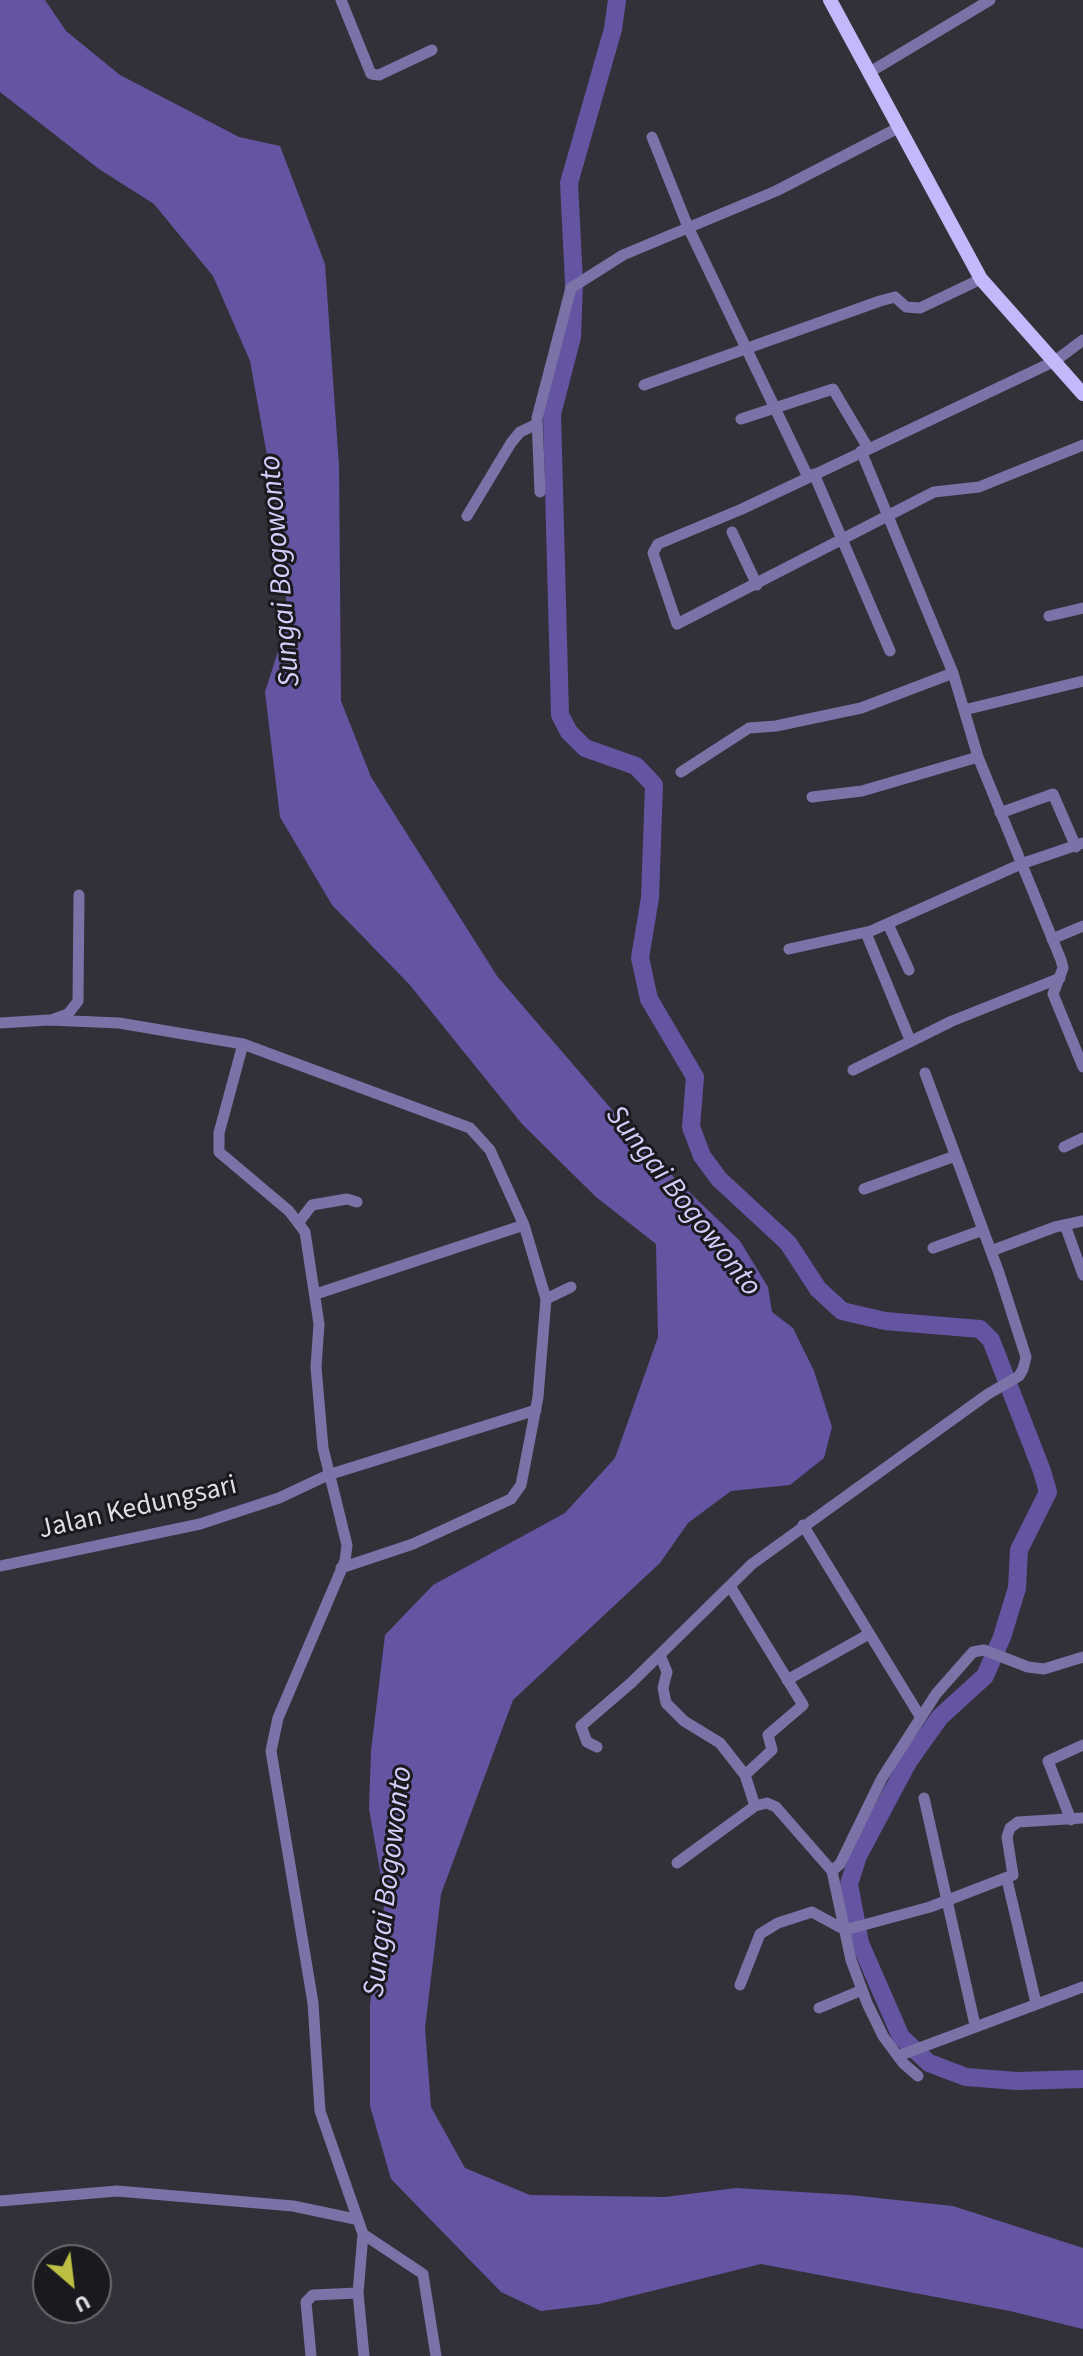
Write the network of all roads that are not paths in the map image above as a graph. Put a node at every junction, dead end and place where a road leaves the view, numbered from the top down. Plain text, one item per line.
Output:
1 (341, 0) edge
2 (830, 0) edge
3 (990, 0) edge
4 (432, 50) dead end
5 (870, 72) junction
6 (898, 128) junction
7 (652, 137) dead end
8 (688, 227) junction
9 (981, 279) junction
10 (1083, 340) edge
11 (748, 349) junction
12 (1055, 361) junction
13 (644, 385) dead end
14 (1083, 394) edge
15 (775, 408) junction
16 (741, 419) dead end
17 (537, 424) junction
18 (1083, 445) edge
19 (864, 450) junction
20 (811, 475) junction
21 (540, 492) dead end
22 (888, 514) junction
23 (467, 516) dead end
24 (732, 532) dead end
25 (841, 537) junction
26 (757, 585) junction
27 (1083, 608) edge
28 (1049, 616) dead end
29 (890, 651) dead end
30 (953, 673) junction
31 (1083, 681) edge
32 (964, 710) junction
33 (978, 757) junction
34 (681, 772) dead end
35 (812, 797) dead end
36 (1000, 813) junction
37 (1080, 845) edge
38 (1021, 864) junction
39 (79, 895) dead end
40 (888, 924) junction
41 (1083, 926) edge
42 (866, 933) junction
43 (1052, 939) junction
44 (789, 949) dead end
45 (909, 970) dead end
46 (1060, 978) junction
47 (49, 1020) junction
48 (0, 1023) edge
49 (910, 1040) junction
50 (243, 1044) junction
51 (1083, 1067) edge
52 (853, 1070) dead end
53 (925, 1073) dead end
54 (1083, 1138) edge
55 (1064, 1147) dead end
56 (955, 1156) junction
57 (864, 1189) dead end
58 (357, 1202) dead end
59 (1083, 1221) edge
60 (299, 1222) junction
61 (524, 1225) junction
62 (1065, 1225) junction
63 (983, 1230) junction
64 (933, 1248) dead end
65 (991, 1251) junction
66 (1083, 1275) edge
67 (571, 1287) dead end
68 (316, 1294) junction
69 (546, 1299) junction
70 (536, 1410) junction
71 (328, 1475) junction
72 (803, 1525) junction
73 (0, 1566) edge
74 (341, 1568) junction
75 (730, 1586) junction
76 (869, 1634) junction
77 (660, 1655) junction
78 (1083, 1657) edge
79 (787, 1680) junction
80 (921, 1718) junction
81 (1083, 1745) edge
82 (597, 1747) dead end
83 (745, 1775) junction
84 (924, 1798) dead end
85 (755, 1806) junction
86 (1077, 1819) edge
87 (677, 1863) dead end
88 (832, 1871) junction
89 (1007, 1880) junction
90 (946, 1901) junction
91 (847, 1930) junction
92 (740, 1985) dead end
93 (1083, 1987) edge
94 (862, 1990) junction
95 (1036, 2003) junction
96 (819, 2008) dead end
97 (975, 2025) junction
98 (898, 2056) junction
99 (918, 2076) dead end
100 (0, 2201) edge
101 (355, 2219) junction
102 (363, 2234) junction
103 (358, 2293) junction
104 (311, 2356) edge
105 (364, 2356) edge
106 (436, 2356) edge

1 - 4 street
2 - 5 main road
3 - 5 street
5 - 6 main road
6 - 8 street
6 - 9 main road
7 - 8 street
8 - 11 street
8 - 17 street
9 - 11 street
9 - 12 main road
10 - 12 street
11 - 13 street
11 - 15 street
12 - 14 main road
12 - 19 street
15 - 16 street
15 - 19 street
15 - 20 street
17 - 21 street
17 - 23 street
18 - 22 street
19 - 20 street
19 - 22 street
20 - 25 street
20 - 26 street
22 - 25 street
22 - 30 street
24 - 26 street
25 - 26 street
25 - 29 street
27 - 28 street
30 - 32 street
30 - 34 street
31 - 32 street
32 - 33 street
33 - 35 street
33 - 36 street
36 - 37 street
36 - 38 street
37 - 38 street
38 - 40 street
38 - 43 street
39 - 47 street
40 - 42 street
40 - 45 street
41 - 43 street
42 - 44 street
42 - 49 street
43 - 46 street
46 - 49 street
46 - 51 street
47 - 48 street
47 - 50 street
49 - 52 street
50 - 60 street
50 - 61 street
53 - 56 street
54 - 55 street
56 - 57 street
56 - 63 street
58 - 60 street
59 - 62 street
60 - 68 street
61 - 68 street
61 - 69 street
62 - 65 street
62 - 66 street
63 - 64 street
63 - 65 street
65 - 72 street
67 - 69 street
68 - 71 street
69 - 70 street
70 - 71 street, Jalan Kedungsari
70 - 74 street
71 - 73 street, Jalan Kedungsari
71 - 74 street
72 - 75 street
72 - 76 street
74 - 101 street
75 - 77 street
75 - 79 street
76 - 79 street
76 - 80 street
77 - 82 street
77 - 83 street
78 - 80 street
79 - 83 street
80 - 88 street
81 - 86 street
83 - 85 street
84 - 90 street
85 - 87 street
85 - 88 street
86 - 89 street
88 - 91 street
89 - 90 street
89 - 95 street
90 - 91 street
90 - 97 street
91 - 92 street
91 - 94 street
93 - 95 street
94 - 96 street
94 - 98 street
95 - 97 street
97 - 98 street
98 - 99 street
100 - 101 street
101 - 102 street
102 - 103 street
102 - 106 street
103 - 104 street
103 - 105 street

